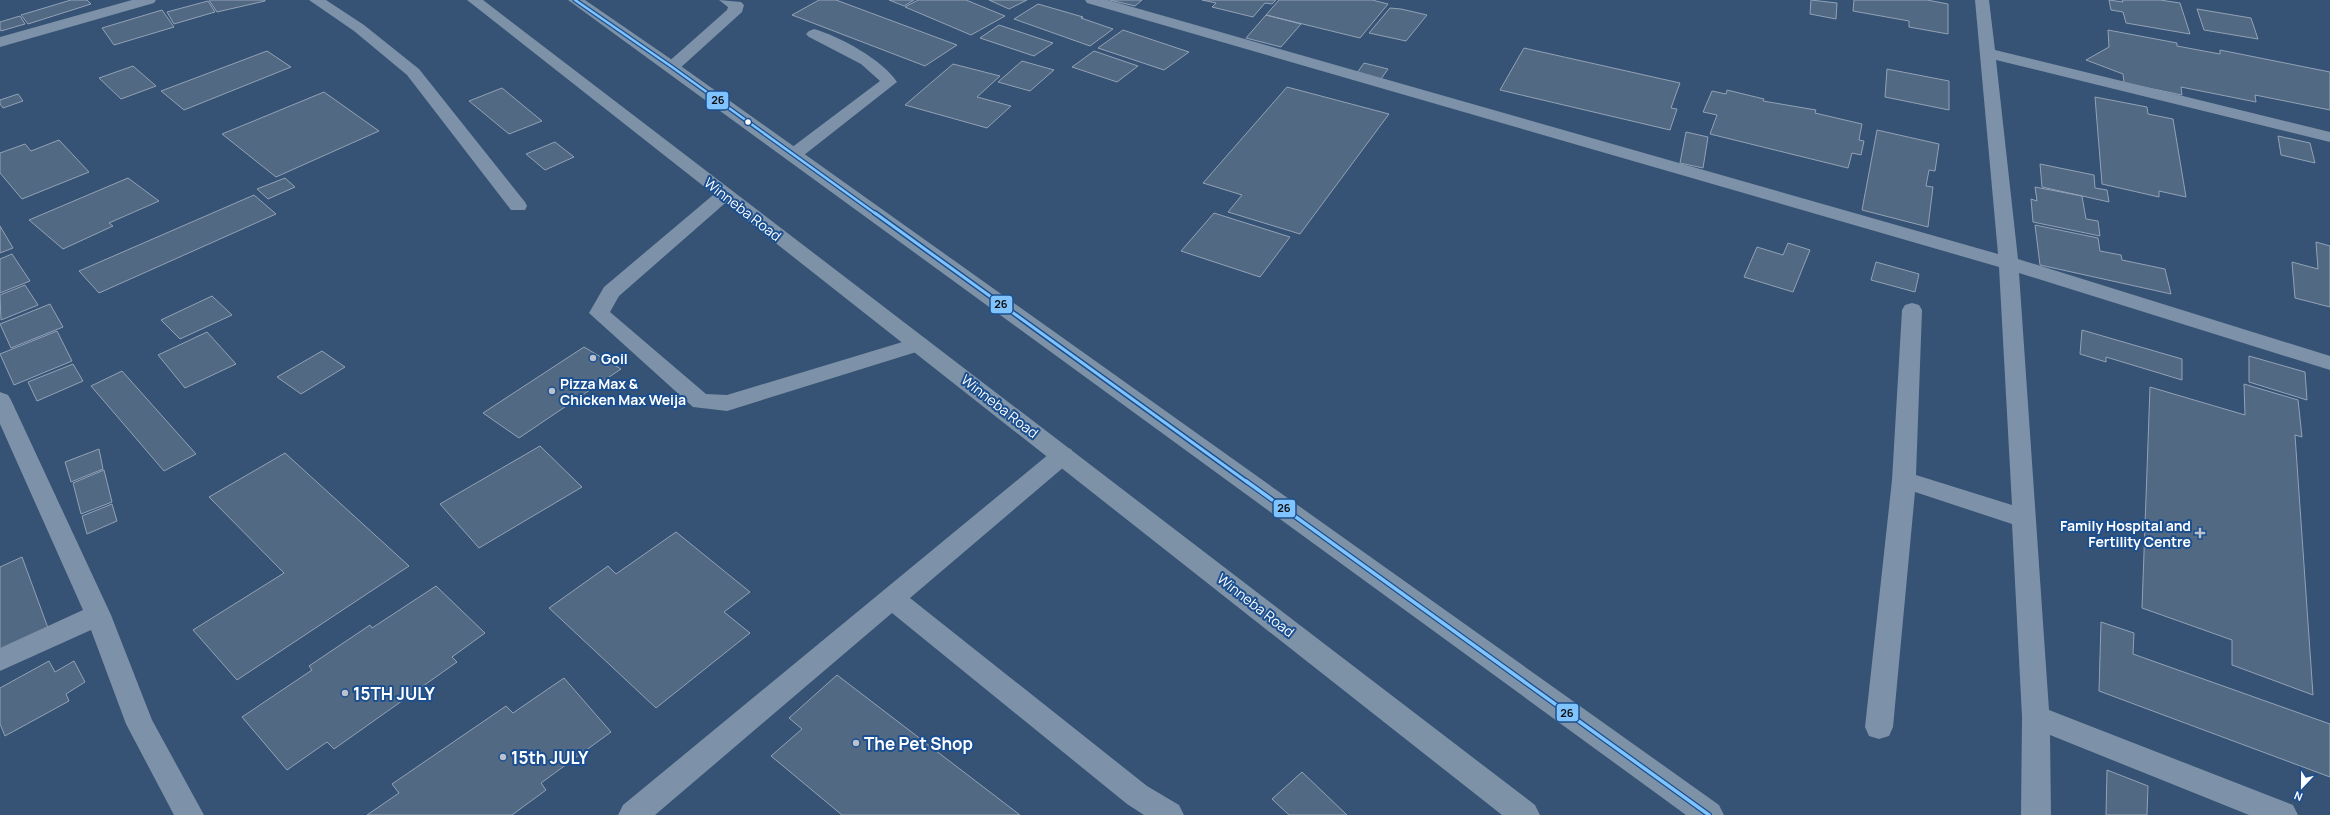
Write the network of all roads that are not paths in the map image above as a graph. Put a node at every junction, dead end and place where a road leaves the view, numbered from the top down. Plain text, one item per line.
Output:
1 (149, 0) edge
2 (316, 0) edge
3 (474, 0) edge
4 (575, 0) edge
5 (726, 0) edge
6 (1092, 0) edge
7 (1982, 0) edge
8 (814, 34) dead end
9 (0, 42) edge
10 (1986, 53) junction
11 (672, 67) junction
12 (2330, 137) edge
13 (793, 155) junction
14 (725, 194) junction
15 (518, 206) dead end
16 (2009, 263) junction
17 (1912, 310) dead end
18 (919, 344) junction
19 (2330, 363) edge
20 (0, 400) edge
21 (1063, 455) junction
22 (1904, 480) junction
23 (2024, 518) junction
24 (893, 599) junction
25 (98, 615) junction
26 (0, 660) edge
27 (2036, 717) junction
28 (1879, 727) dead end
29 (189, 815) edge
30 (633, 815) edge
31 (1169, 815) edge
32 (1525, 815) edge
33 (1709, 815) edge
34 (2036, 815) edge
35 (2283, 815) edge

1 - 9 street
2 - 15 street
3 - 14 highway, Winneba Road
4 - 11 highway
5 - 11 street
6 - 16 street
7 - 10 street
8 - 13 street
10 - 12 street
10 - 16 street
11 - 13 highway
13 - 33 highway
14 - 18 highway, Winneba Road
14 - 18 street
16 - 19 street
16 - 23 street
17 - 22 street
18 - 21 highway, Winneba Road
20 - 25 street
21 - 24 street
21 - 32 highway, Winneba Road
22 - 23 street
22 - 28 street
23 - 27 street
24 - 30 street
24 - 31 street
25 - 26 street
25 - 29 street
27 - 34 street
27 - 35 street

